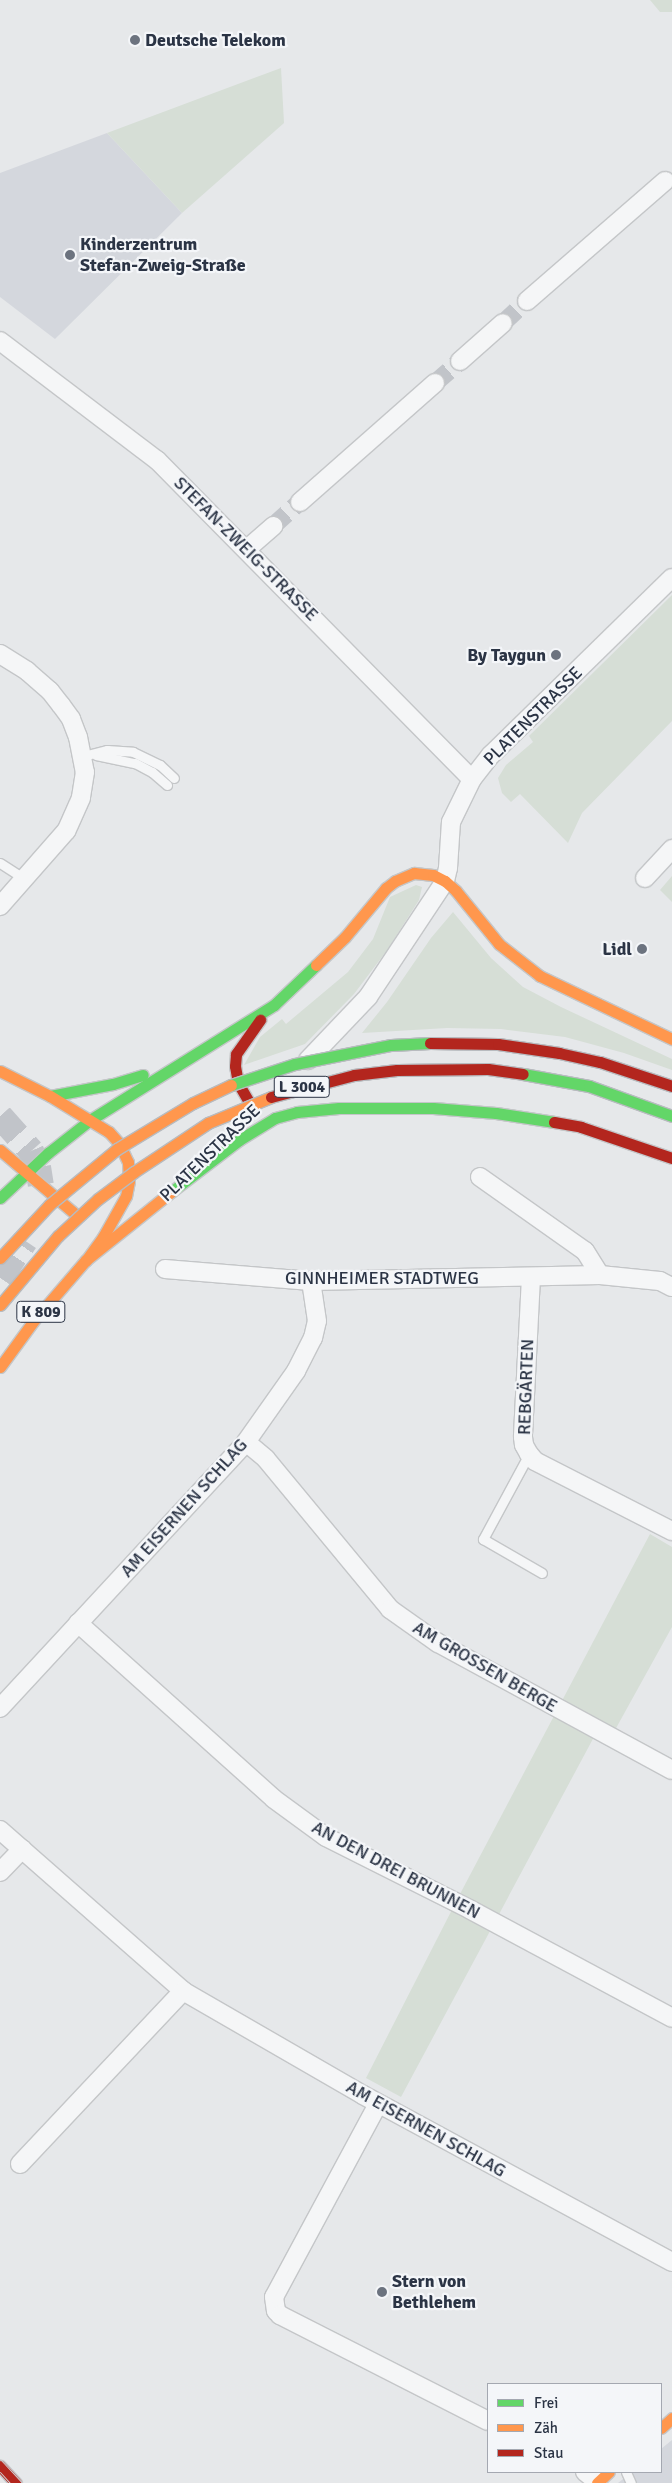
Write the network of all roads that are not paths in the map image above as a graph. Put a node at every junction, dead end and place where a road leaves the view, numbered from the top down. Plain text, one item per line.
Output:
1 (665, 181) dead end
2 (527, 301) tunnel mouth
3 (503, 323) tunnel mouth
4 (0, 341) edge
5 (460, 361) tunnel mouth
6 (435, 383) tunnel mouth
7 (300, 502) tunnel mouth
8 (273, 526) tunnel mouth
9 (247, 549) junction
10 (672, 578) edge
11 (0, 654) edge
12 (88, 755) junction
13 (174, 778) dead end
14 (472, 779) junction
15 (167, 785) dead end
16 (672, 849) edge
17 (0, 862) edge
18 (645, 878) dead end
19 (25, 879) junction
20 (445, 881) junction
21 (0, 906) edge
22 (274, 1004) junction
23 (672, 1039) edge
24 (178, 1064) junction
25 (0, 1071) edge
26 (672, 1086) edge
27 (50, 1096) junction
28 (256, 1108) junction
29 (672, 1116) edge
30 (275, 1118) junction
31 (90, 1120) junction
32 (0, 1150) edge
33 (672, 1158) edge
34 (26, 1172) junction
35 (480, 1177) dead end
36 (171, 1192) junction
37 (0, 1198) edge
38 (140, 1216) junction
39 (111, 1223) junction
40 (0, 1258) edge
41 (86, 1260) junction
42 (165, 1269) dead end
43 (600, 1275) junction
44 (532, 1277) junction
45 (311, 1281) junction
46 (672, 1287) edge
47 (0, 1305) edge
48 (0, 1367) edge
49 (246, 1442) junction
50 (529, 1454) junction
51 (672, 1530) edge
52 (542, 1574) dead end
53 (78, 1624) junction
54 (0, 1708) edge
55 (672, 1770) edge
56 (0, 1830) edge
57 (22, 1849) junction
58 (0, 1872) edge
59 (183, 1991) junction
60 (672, 2018) edge
61 (378, 2104) junction
62 (20, 2164) dead end
63 (672, 2262) edge
64 (672, 2418) edge
65 (487, 2420) edge
66 (662, 2427) edge
67 (0, 2466) edge
68 (586, 2473) edge
69 (609, 2473) edge
70 (16, 2483) edge
71 (597, 2483) edge

1 - 2 street
3 - 5 street
4 - 9 street, STEFAN-ZWEIG-STRASSE
6 - 7 street
8 - 9 street
9 - 14 street, STEFAN-ZWEIG-STRASSE
10 - 14 street, PLATENSTRASSE
11 - 12 street
12 - 13 lane
12 - 15 lane
12 - 19 street
14 - 20 street, PLATENSTRASSE
16 - 18 street
17 - 19 lane
19 - 21 street
20 - 22 main road
20 - 23 main road
20 - 28 street, PLATENSTRASSE
22 - 24 main road
22 - 28 main road
24 - 27 main road
24 - 31 main road
25 - 27 main road, K 809
26 - 40 main road, L 3004, bridge
27 - 31 main road, K 809
28 - 30 main road
28 - 36 street, PLATENSTRASSE
29 - 47 main road, L 3004, bridge
30 - 33 main road
30 - 36 main road
31 - 34 main road
31 - 39 main road, K 809
32 - 34 main road
34 - 37 main road
34 - 39 main road
35 - 43 street
36 - 38 main road, PLATENSTRASSE
38 - 39 main road
38 - 41 main road, PLATENSTRASSE
39 - 41 main road, K 809
41 - 48 main road, PLATENSTRASSE / K 809
42 - 45 street, GINNHEIMER STADTWEG
43 - 44 street, GINNHEIMER STADTWEG
43 - 46 street, GINNHEIMER STADTWEG
44 - 45 street, GINNHEIMER STADTWEG
44 - 50 street, REBGÄRTEN
45 - 49 street, AM EISERNEN SCHLAG
49 - 53 street, AM EISERNEN SCHLAG
49 - 55 street, AM GROSSEN BERGE
50 - 51 street, REBGÄRTEN
50 - 52 lane
53 - 54 street, AM EISERNEN SCHLAG
53 - 60 street, AN DEN DREI BRUNNEN
56 - 57 street, AM EISERNEN SCHLAG
57 - 58 street
57 - 59 street, AM EISERNEN SCHLAG
59 - 61 street, AM EISERNEN SCHLAG
59 - 62 street
61 - 63 street, AM EISERNEN SCHLAG
61 - 65 street
64 - 66 main road
67 - 70 main road
68 - 71 street
69 - 71 main road

